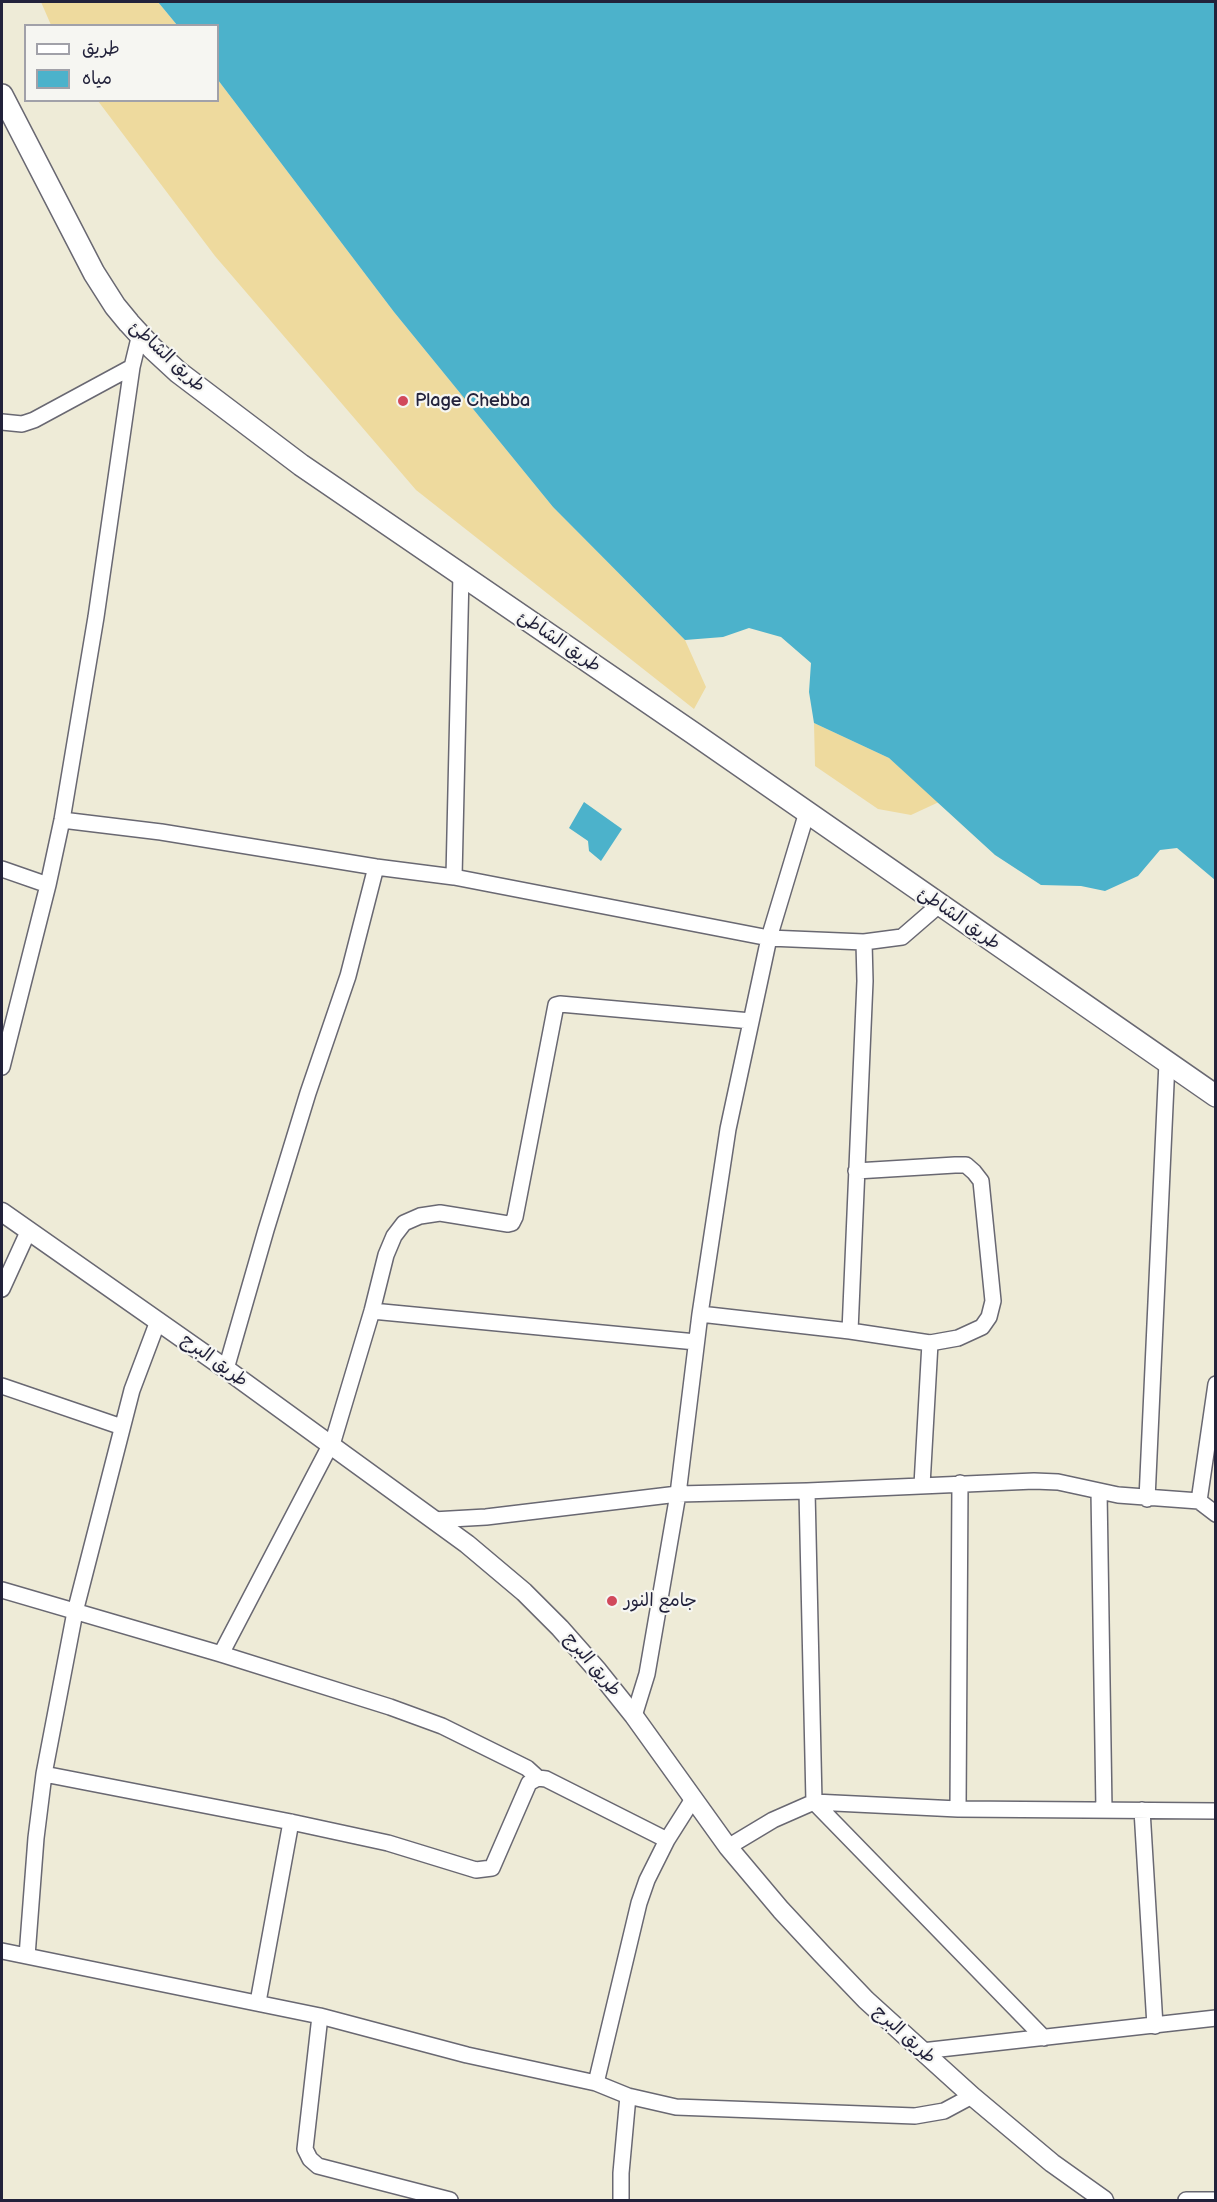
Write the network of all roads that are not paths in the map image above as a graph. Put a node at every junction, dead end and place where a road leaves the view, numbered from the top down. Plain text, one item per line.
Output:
1 (2, 95) edge
2 (140, 334) junction
3 (132, 367) junction
4 (2, 422) edge
5 (461, 574) junction
6 (807, 812) junction
7 (62, 820) junction
8 (376, 867) junction
9 (2, 868) edge
10 (454, 877) junction
11 (48, 885) junction
12 (939, 905) junction
13 (769, 938) junction
14 (864, 942) junction
15 (9, 1008) edge
16 (751, 1021) junction
17 (1167, 1062) junction
18 (2, 1067) edge
19 (1215, 1096) edge
20 (856, 1171) junction
21 (2, 1212) edge
22 (28, 1232) junction
23 (2, 1289) edge
24 (372, 1311) junction
25 (700, 1314) junction
26 (158, 1321) junction
27 (850, 1331) junction
28 (696, 1342) junction
29 (930, 1343) junction
30 (226, 1369) junction
31 (1215, 1384) edge
32 (2, 1386) edge
33 (122, 1427) junction
34 (330, 1445) junction
35 (960, 1483) junction
36 (922, 1485) junction
37 (807, 1491) junction
38 (1099, 1491) junction
39 (678, 1494) junction
40 (1147, 1499) junction
41 (1199, 1501) junction
42 (1215, 1514) edge
43 (433, 1520) junction
44 (2, 1590) edge
45 (75, 1612) junction
46 (221, 1654) junction
47 (634, 1716) junction
48 (44, 1774) junction
49 (538, 1778) junction
50 (693, 1799) junction
51 (814, 1802) junction
52 (958, 1809) junction
53 (1104, 1810) junction
54 (1142, 1810) junction
55 (1215, 1811) edge
56 (291, 1822) junction
57 (667, 1840) junction
58 (728, 1847) junction
59 (2, 1951) edge
60 (27, 1956) junction
61 (258, 2002) junction
62 (320, 2016) junction
63 (1215, 2018) edge
64 (1155, 2026) junction
65 (1044, 2037) junction
66 (922, 2051) junction
67 (596, 2083) junction
68 (628, 2096) junction
69 (972, 2096) junction
70 (450, 2200) edge
71 (621, 2200) edge
72 (1104, 2200) edge
73 (1186, 2200) edge
74 (1215, 2200) edge

1 - 2 main road, طريق الشاطئ
2 - 3 street
2 - 5 main road, طريق الشاطئ
3 - 4 street
3 - 7 street
5 - 6 main road, طريق الشاطئ
5 - 10 street
6 - 12 main road, طريق الشاطئ
6 - 13 street
7 - 8 street
7 - 11 street
8 - 10 street
8 - 30 street
9 - 11 street
10 - 13 street
11 - 15 street
12 - 14 street
12 - 17 main road, طريق الشاطئ
13 - 14 street
13 - 16 street
14 - 20 street
15 - 18 street
16 - 24 street
16 - 25 street
17 - 19 main road, طريق الشاطئ
17 - 40 street
20 - 27 street
20 - 29 street
21 - 22 street, طريق البرج
22 - 23 street
22 - 26 street, طريق البرج
24 - 28 street
24 - 34 street
25 - 27 street
25 - 28 street
26 - 30 street, طريق البرج
26 - 33 street
27 - 29 street
28 - 39 street
29 - 36 street
30 - 34 street, طريق البرج
31 - 41 street
32 - 33 street
33 - 45 street
34 - 43 street, طريق البرج
34 - 46 street
35 - 36 street
35 - 38 street
35 - 52 street
36 - 37 street
37 - 39 street
37 - 51 street
38 - 40 street
38 - 53 street
39 - 43 street
39 - 47 street
40 - 41 street
41 - 42 street
43 - 47 street, طريق البرج
44 - 45 street
45 - 46 street
45 - 48 street
46 - 49 street
47 - 50 street, طريق البرج
48 - 56 street
48 - 60 street
49 - 56 street
49 - 57 street
50 - 57 street
50 - 58 street, طريق البرج
51 - 52 street
51 - 58 street
51 - 65 street
52 - 53 street
53 - 54 street
54 - 55 street
54 - 64 street
56 - 61 street
57 - 67 street
58 - 66 street, طريق البرج
59 - 60 street
60 - 61 street
61 - 62 street
62 - 67 street
62 - 70 street
63 - 64 street
64 - 65 street
65 - 66 street
66 - 69 street, طريق البرج
67 - 68 street
68 - 69 street
68 - 71 street
69 - 72 street, طريق البرج
73 - 74 street

